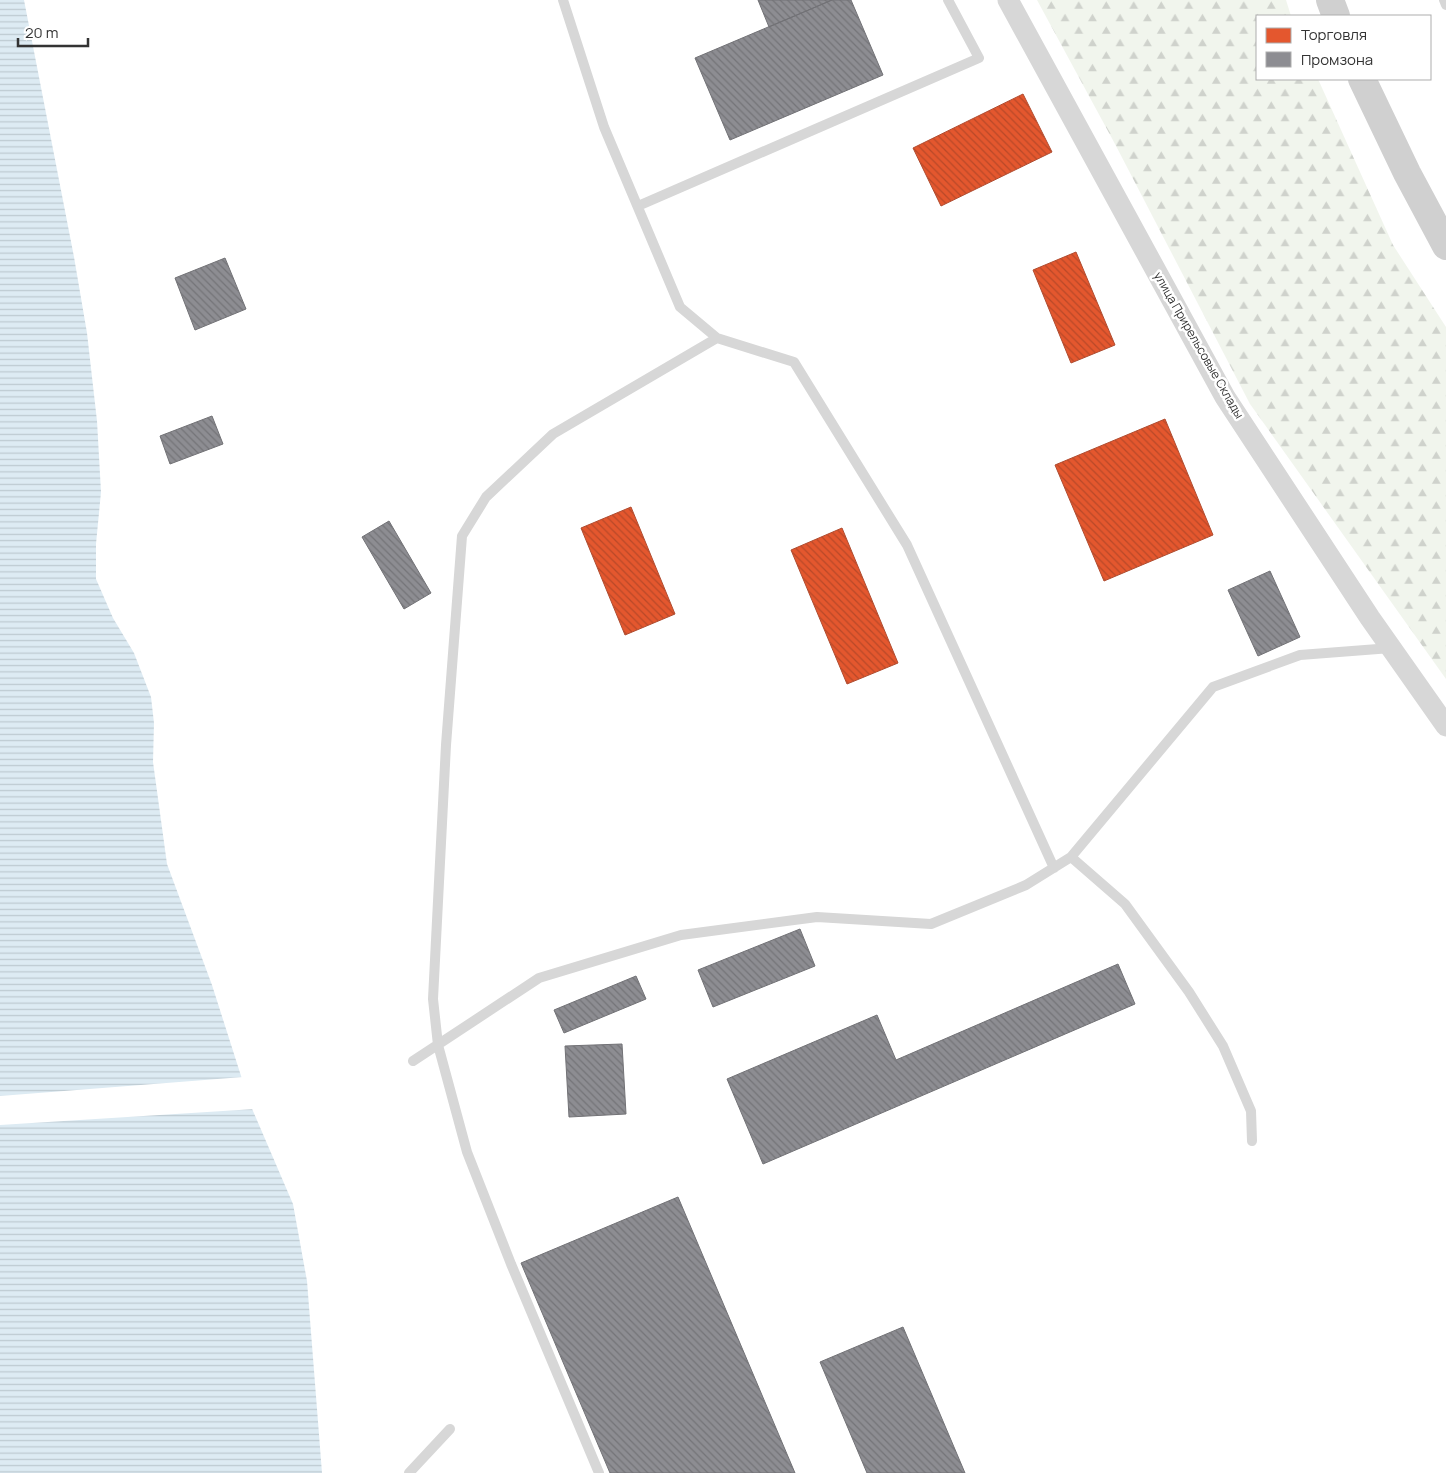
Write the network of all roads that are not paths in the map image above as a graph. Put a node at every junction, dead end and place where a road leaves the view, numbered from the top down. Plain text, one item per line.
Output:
1 (563, 0) edge
2 (948, 0) edge
3 (1008, 0) edge
4 (1330, 0) edge
5 (1444, 0) edge
6 (1446, 5) edge
7 (1336, 15) edge
8 (1362, 80) edge
9 (638, 206) junction
10 (1446, 246) edge
11 (717, 338) junction
12 (1392, 648) junction
13 (1446, 726) edge
14 (1072, 857) junction
15 (1054, 868) junction
16 (438, 1045) junction
17 (413, 1061) dead end
18 (1252, 1141) dead end
19 (450, 1428) dead end
20 (410, 1473) edge
21 (599, 1473) edge

1 - 9 lane
2 - 9 lane
3 - 12 street, улица Прирельсовые Склады
4 - 7 main road
5 - 6 lane
8 - 10 main road
9 - 11 lane
11 - 15 lane
11 - 16 lane
12 - 13 street, улица Прирельсовые Склады
12 - 14 lane
14 - 15 lane
14 - 18 lane
15 - 16 lane
16 - 17 lane
16 - 21 lane
19 - 20 lane

